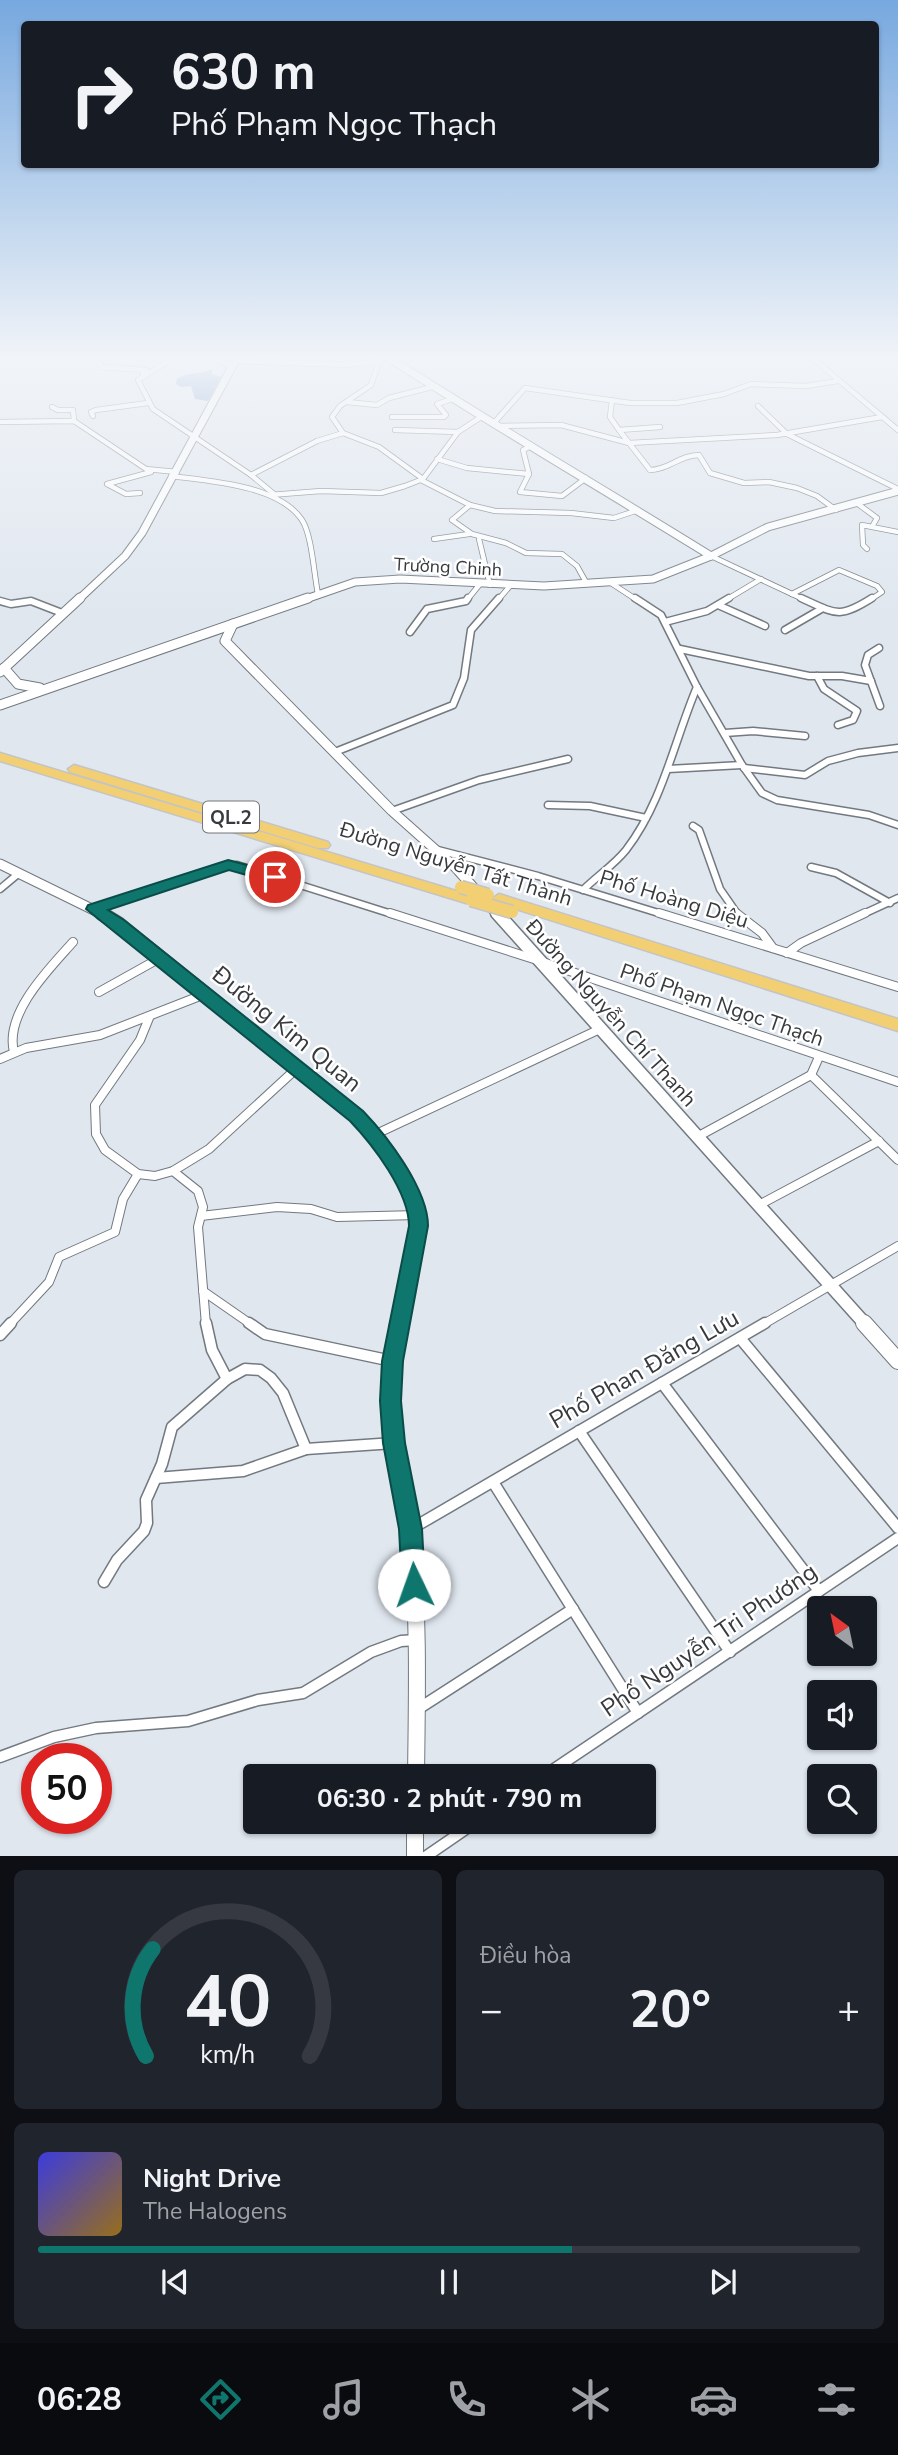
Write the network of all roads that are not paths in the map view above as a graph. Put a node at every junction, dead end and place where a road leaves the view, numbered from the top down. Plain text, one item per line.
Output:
1 (107, 443) edge
2 (192, 443) edge
3 (203, 443) edge
4 (314, 443) edge
5 (368, 443) edge
6 (450, 443) edge
7 (525, 443) edge
8 (622, 443) edge
9 (629, 443) junction
10 (636, 443) edge
11 (804, 443) edge
12 (531, 446) junction
13 (438, 459) junction
14 (155, 471) junction
15 (174, 474) junction
16 (251, 474) junction
17 (529, 474) junction
18 (586, 478) junction
19 (422, 479) junction
20 (898, 491) edge
21 (140, 493) dead end
22 (272, 495) junction
23 (858, 504) junction
24 (470, 505) junction
25 (638, 510) junction
26 (836, 510) junction
27 (873, 525) junction
28 (898, 532) edge
29 (468, 534) junction
30 (480, 539) junction
31 (434, 540) dead end
32 (867, 549) dead end
33 (711, 556) junction
34 (761, 579) junction
35 (611, 583) junction
36 (480, 584) junction
37 (587, 584) junction
38 (490, 585) junction
39 (510, 586) junction
40 (318, 594) junction
41 (792, 594) junction
42 (0, 601) edge
43 (718, 605) junction
44 (822, 608) junction
45 (62, 613) junction
46 (665, 622) junction
47 (233, 624) junction
48 (765, 626) dead end
49 (785, 631) dead end
50 (410, 632) dead end
51 (190, 638) junction
52 (225, 641) junction
53 (879, 648) dead end
54 (680, 649) junction
55 (2, 670) edge
56 (817, 677) junction
57 (871, 681) junction
58 (697, 687) junction
59 (46, 688) junction
60 (0, 705) edge
61 (880, 706) dead end
62 (838, 725) dead end
63 (725, 733) junction
64 (805, 736) dead end
65 (0, 746) edge
66 (898, 748) edge
67 (335, 752) junction
68 (0, 757) edge
69 (568, 759) dead end
70 (743, 766) junction
71 (668, 769) junction
72 (548, 804) dead end
73 (392, 811) junction
74 (646, 818) junction
75 (898, 825) edge
76 (693, 826) dead end
77 (438, 850) junction
78 (0, 864) edge
79 (811, 867) dead end
80 (18, 874) junction
81 (0, 889) edge
82 (583, 890) junction
83 (898, 898) edge
84 (890, 903) junction
85 (94, 909) junction
86 (73, 942) dead end
87 (773, 948) junction
88 (787, 953) junction
89 (160, 958) junction
90 (537, 960) junction
91 (898, 986) edge
92 (99, 992) dead end
93 (205, 994) junction
94 (149, 1017) junction
95 (898, 1025) edge
96 (600, 1030) junction
97 (898, 1034) edge
98 (14, 1052) junction
99 (819, 1057) junction
100 (0, 1059) edge
101 (296, 1069) junction
102 (811, 1074) junction
103 (898, 1082) edge
104 (374, 1135) junction
105 (697, 1136) junction
106 (879, 1141) junction
107 (898, 1160) edge
108 (173, 1171) junction
109 (138, 1174) junction
110 (759, 1205) junction
111 (418, 1215) junction
112 (201, 1216) junction
113 (898, 1246) edge
114 (831, 1284) junction
115 (203, 1291) junction
116 (0, 1335) edge
117 (740, 1338) junction
118 (392, 1361) junction
119 (898, 1361) edge
120 (227, 1379) junction
121 (662, 1383) junction
122 (579, 1431) junction
123 (394, 1443) junction
124 (306, 1449) junction
125 (156, 1478) junction
126 (493, 1482) junction
127 (898, 1528) edge
128 (411, 1529) junction
129 (898, 1538) edge
130 (104, 1582) dead end
131 (819, 1591) junction
132 (573, 1609) junction
133 (416, 1640) junction
134 (730, 1652) junction
135 (417, 1710) junction
136 (638, 1713) junction
137 (0, 1757) edge
138 (416, 1764) edge
139 (562, 1764) edge
140 (415, 1834) edge
141 (459, 1834) edge
142 (415, 1856) edge
143 (426, 1856) edge

1 - 14 street
2 - 15 main road
3 - 16 street
4 - 16 street
5 - 19 street
6 - 13 street
7 - 12 main road
8 - 9 street
9 - 10 street
9 - 26 street
11 - 20 street
12 - 17 street
12 - 18 main road
13 - 17 street
13 - 19 street
14 - 15 street
14 - 21 street
15 - 22 street
15 - 45 main road
16 - 22 street
17 - 18 street
18 - 25 main road
19 - 22 street
19 - 24 street
20 - 23 main road, Trường Chinh
22 - 40 street
23 - 26 main road, Trường Chinh
23 - 27 street
24 - 25 street
24 - 29 street
25 - 33 main road
26 - 33 main road, Trường Chinh
27 - 28 street
27 - 32 street
29 - 30 street
29 - 31 street
30 - 37 street
30 - 38 street
33 - 34 street
33 - 35 main road, Trường Chinh
34 - 41 street
34 - 43 street
35 - 37 main road, Trường Chinh
35 - 46 street
36 - 38 main road, Trường Chinh
36 - 40 main road, Trường Chinh
36 - 50 street
37 - 39 main road, Trường Chinh
38 - 39 main road, Trường Chinh
39 - 67 street
40 - 47 main road, Trường Chinh
41 - 44 street
41 - 44 street
42 - 45 street
43 - 46 street
43 - 48 street
44 - 49 street
45 - 55 main road
46 - 54 street
47 - 51 main road, Trường Chinh
47 - 52 main road
51 - 52 main road
51 - 59 main road, Trường Chinh
52 - 67 main road, Đường Nguyễn Chí Thanh
53 - 57 street
54 - 56 street
54 - 58 street
55 - 59 main road
56 - 57 street
56 - 62 street
57 - 61 street
58 - 63 street
58 - 71 street
59 - 60 main road, Trường Chinh
63 - 64 street
63 - 70 street
65 - 95 highway, Đường Nguyễn Tất Thành / QL.2, bridge
66 - 70 street
67 - 73 main road, Đường Nguyễn Chí Thanh
68 - 97 highway, Đường Nguyễn Tất Thành / QL.2, bridge
69 - 73 street
70 - 71 street
70 - 75 street
71 - 74 street
72 - 74 street
73 - 77 main road, Đường Nguyễn Chí Thanh
74 - 82 street
76 - 87 street
77 - 82 street, Phố Hoàng Diệu
77 - 90 main road, Đường Nguyễn Chí Thanh
78 - 80 main road, Đường Kim Quan
79 - 84 street
80 - 81 street
80 - 85 main road, Đường Kim Quan
82 - 87 street, Phố Hoàng Diệu
83 - 84 street
84 - 88 street
85 - 89 main road, Đường Kim Quan
85 - 90 street, Phố Phạm Ngọc Thạch
86 - 98 street
87 - 88 street, Phố Hoàng Diệu
88 - 91 street, Phố Hoàng Diệu
89 - 92 street
89 - 93 main road, Đường Kim Quan
90 - 96 main road, Đường Nguyễn Chí Thanh
90 - 99 street, Phố Phạm Ngọc Thạch
93 - 94 street
93 - 101 main road, Đường Kim Quan
94 - 98 street
94 - 109 street
96 - 104 street
96 - 105 main road, Đường Nguyễn Chí Thanh
98 - 100 street
99 - 102 street
99 - 103 street, Phố Phạm Ngọc Thạch
101 - 104 main road, Đường Kim Quan
101 - 108 street
102 - 105 street
102 - 106 street
104 - 111 main road, Đường Kim Quan
105 - 110 main road, Đường Nguyễn Chí Thanh
106 - 107 street
106 - 110 street
108 - 109 street
108 - 112 street
109 - 116 street
110 - 114 main road, Đường Nguyễn Chí Thanh
111 - 112 street
111 - 118 main road
112 - 115 street
113 - 114 street, Phố Phan Đăng Lưu
114 - 117 street, Phố Phan Đăng Lưu
114 - 119 main road, Đường Nguyễn Chí Thanh
115 - 118 street
115 - 120 street
117 - 121 street, Phố Phan Đăng Lưu
117 - 127 street
118 - 123 main road
120 - 124 street
120 - 125 street
121 - 122 street, Phố Phan Đăng Lưu
121 - 131 street
122 - 126 street, Phố Phan Đăng Lưu
122 - 134 street
123 - 124 street
123 - 128 main road
124 - 125 street
125 - 130 street
126 - 128 street, Phố Phan Đăng Lưu
126 - 132 street
128 - 133 main road
129 - 131 street, Phố Nguyễn Tri Phương
131 - 134 street, Phố Nguyễn Tri Phương
132 - 135 street
132 - 136 street
133 - 135 main road
133 - 137 street
134 - 136 street, Phố Nguyễn Tri Phương
135 - 138 main road
136 - 139 street, Phố Nguyễn Tri Phương
140 - 142 main road
141 - 143 street

